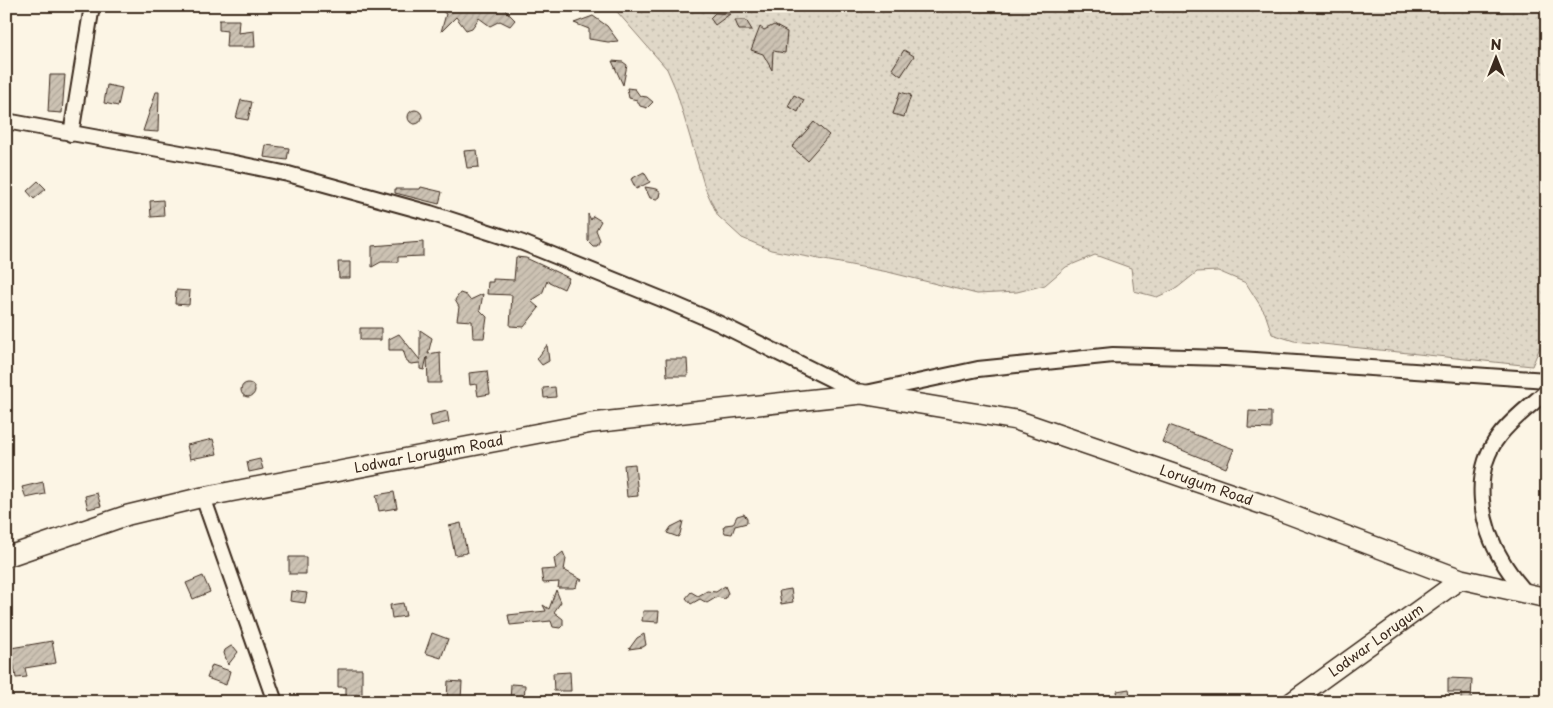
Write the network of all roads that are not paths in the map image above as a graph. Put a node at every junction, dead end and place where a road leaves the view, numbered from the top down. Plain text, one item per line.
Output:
1 (92, 6) edge
2 (6, 121) edge
3 (71, 134) junction
4 (1547, 380) edge
5 (1547, 391) edge
6 (861, 394) junction
7 (203, 497) junction
8 (6, 557) edge
9 (1461, 579) junction
10 (1526, 593) junction
11 (1547, 598) edge
12 (275, 702) edge
13 (1291, 702) edge

1 - 3 street
2 - 3 street
3 - 6 street
4 - 6 street
5 - 10 street
6 - 7 main road, Lodwar Lorugum Road
6 - 9 main road, Lorugum Road
7 - 8 main road, Lodwar Lorugum Road
7 - 12 street
9 - 10 main road, Lorugum Road
9 - 13 street, Lodwar Lorugum
10 - 11 main road, Lorugum Road

